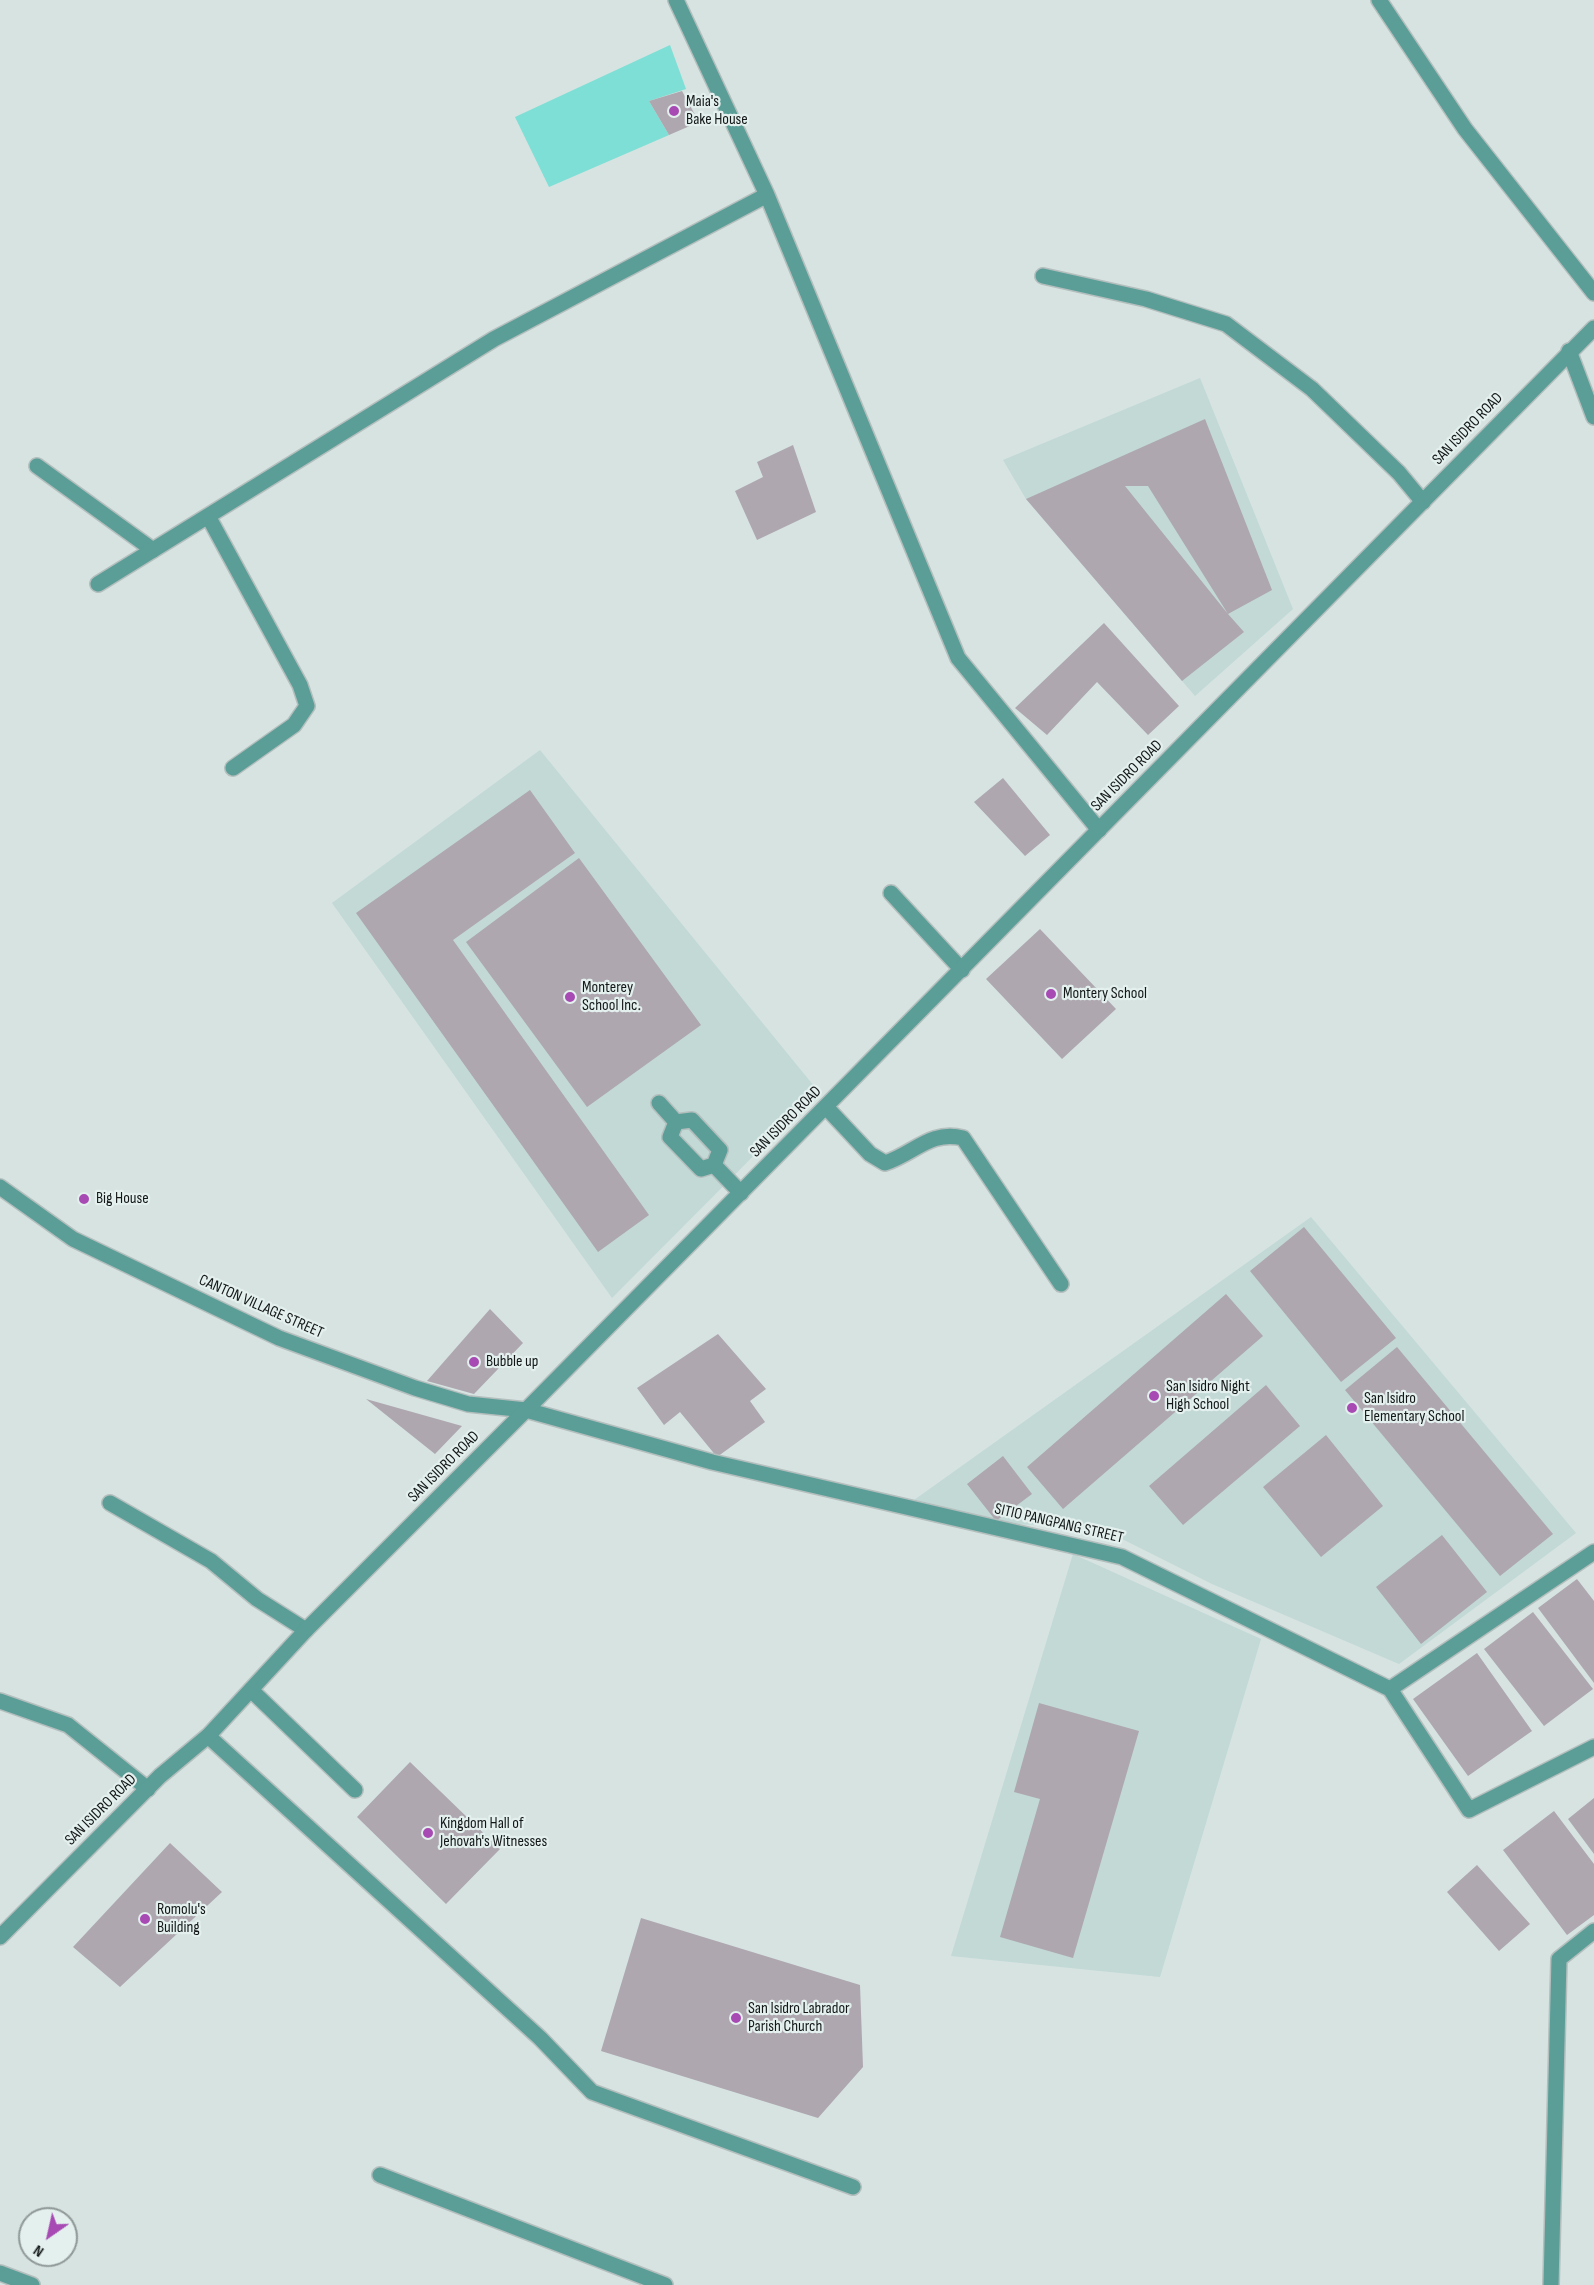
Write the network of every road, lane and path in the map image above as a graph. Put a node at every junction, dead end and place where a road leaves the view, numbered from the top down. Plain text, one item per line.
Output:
1 (676, 0) edge
2 (1379, 0) edge
3 (767, 195) junction
4 (1043, 276) dead end
5 (1594, 293) edge
6 (1594, 328) edge
7 (1569, 351) junction
8 (1594, 417) edge
9 (37, 466) dead end
10 (1423, 502) junction
11 (208, 516) junction
12 (153, 550) junction
13 (98, 584) dead end
14 (233, 768) dead end
15 (1099, 830) junction
16 (891, 892) dead end
17 (962, 970) junction
18 (659, 1103) dead end
19 (826, 1107) junction
20 (676, 1122) junction
21 (714, 1166) junction
22 (0, 1187) edge
23 (741, 1193) junction
24 (1061, 1284) dead end
25 (526, 1410) junction
26 (110, 1503) dead end
27 (1594, 1552) edge
28 (306, 1630) junction
29 (1390, 1689) junction
30 (251, 1690) junction
31 (0, 1701) edge
32 (208, 1736) junction
33 (1594, 1747) edge
34 (148, 1789) junction
35 (355, 1790) dead end
36 (1594, 1931) edge
37 (0, 1937) edge
38 (380, 2175) dead end
39 (853, 2187) dead end
40 (0, 2273) edge
41 (32, 2285) edge
42 (665, 2285) edge
43 (1551, 2285) edge

1 - 3 street
2 - 5 street
3 - 11 street
3 - 15 street
4 - 10 street
6 - 7 street, SAN ISIDRO ROAD
7 - 8 street
7 - 10 street, SAN ISIDRO ROAD
9 - 12 street
10 - 15 street, SAN ISIDRO ROAD
11 - 12 street
11 - 14 street
12 - 13 street
15 - 17 street, SAN ISIDRO ROAD
16 - 17 street
17 - 19 street, SAN ISIDRO ROAD
18 - 20 street
19 - 23 street, SAN ISIDRO ROAD
19 - 24 street
20 - 21 street
20 - 21 street
21 - 23 street
22 - 25 street, CANTON VILLAGE STREET
23 - 25 street, SAN ISIDRO ROAD
25 - 28 street, SAN ISIDRO ROAD
25 - 29 street, SITIO PANGPANG STREET
26 - 28 street
27 - 29 street
28 - 30 street, SAN ISIDRO ROAD
29 - 33 street
30 - 32 street, SAN ISIDRO ROAD
30 - 35 street
31 - 34 street
32 - 34 street, SAN ISIDRO ROAD
32 - 39 street
34 - 37 street, SAN ISIDRO ROAD
36 - 43 street
38 - 42 street
40 - 41 street

